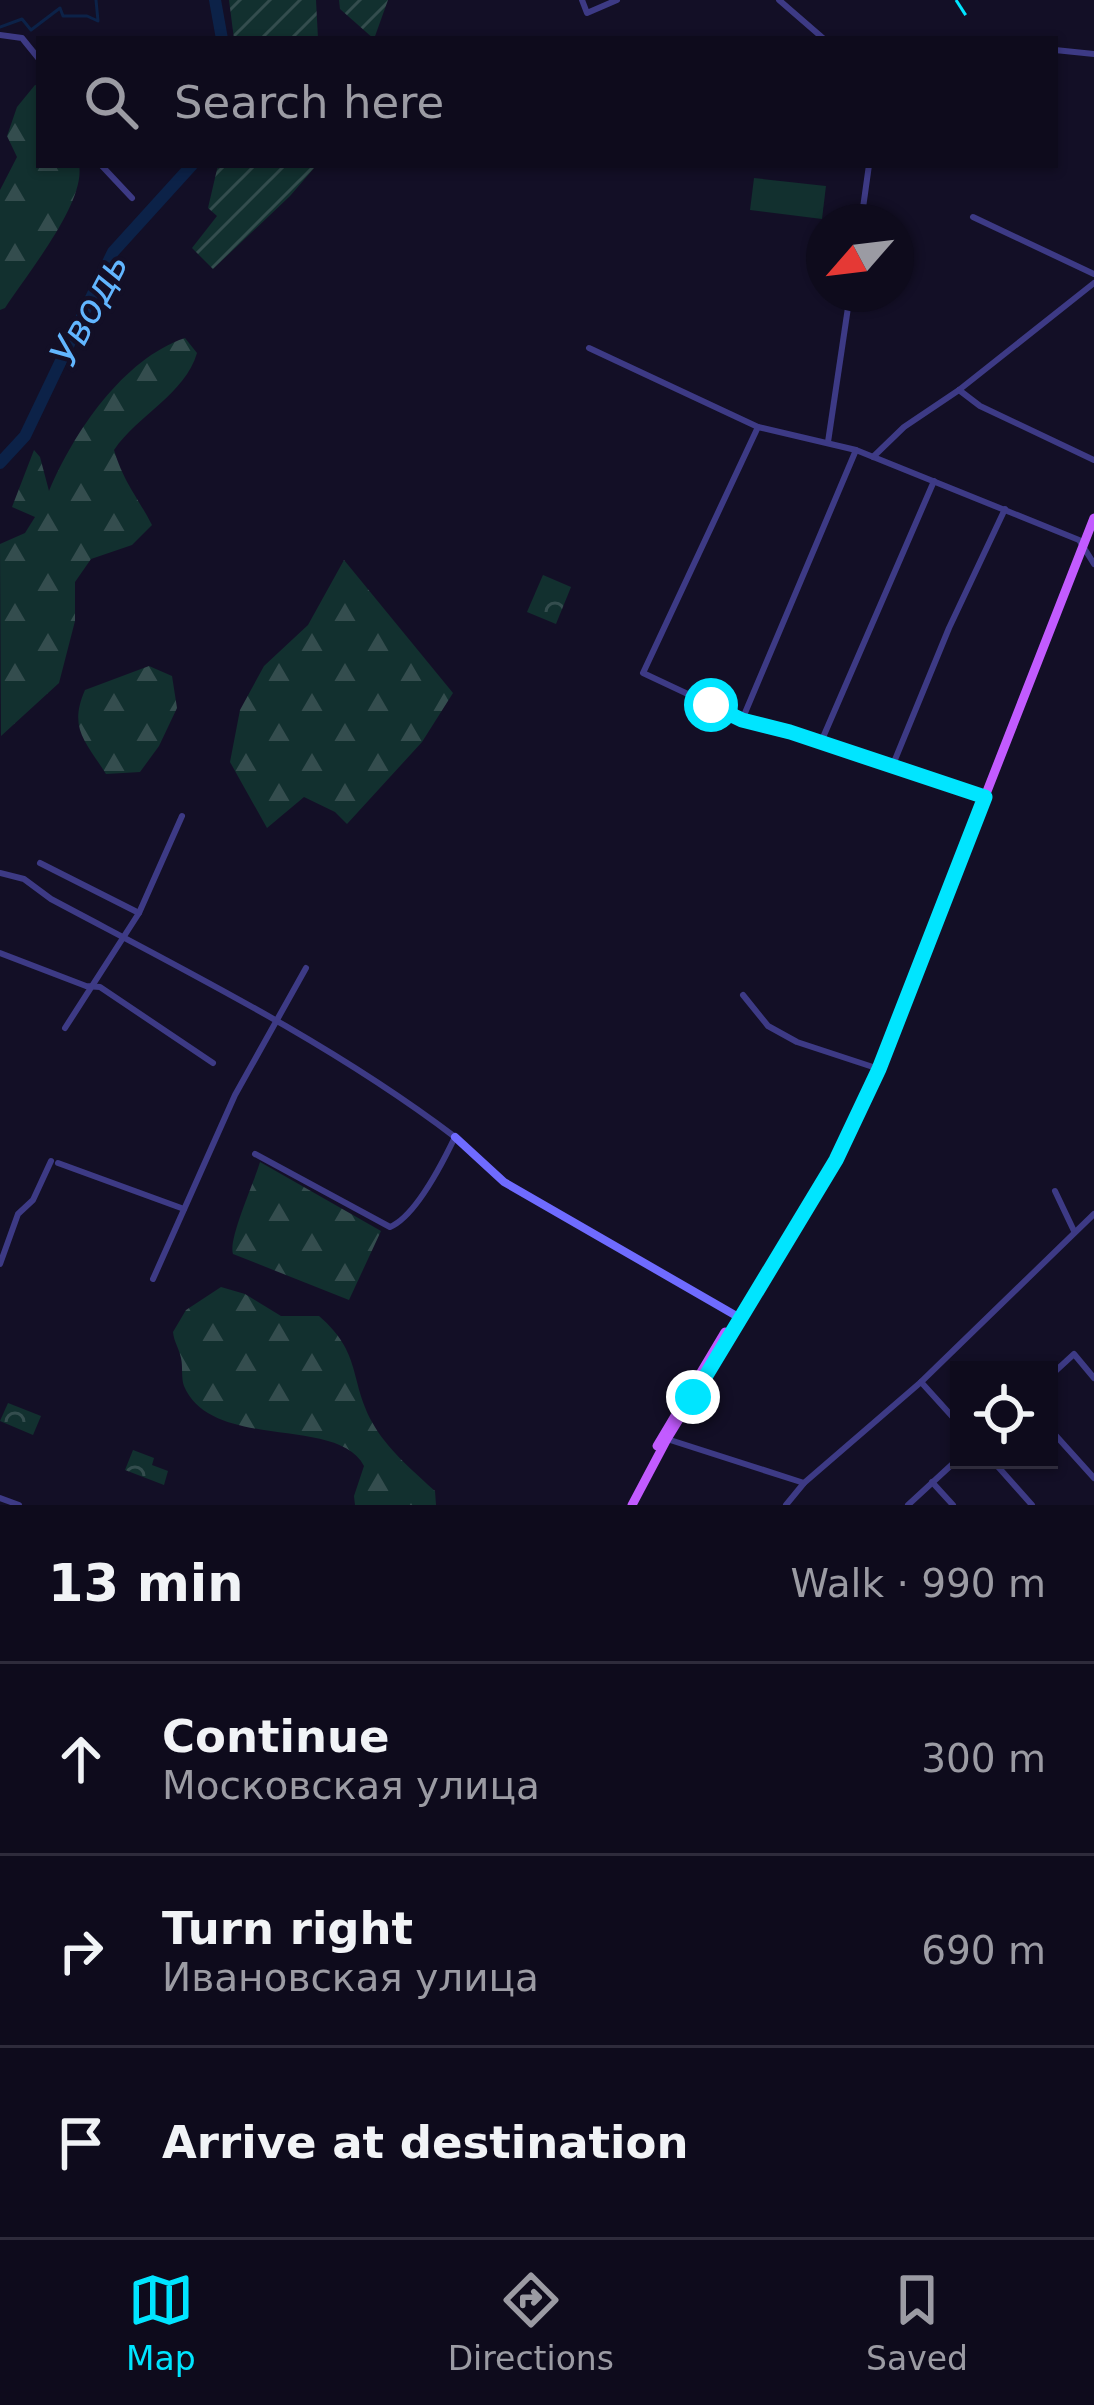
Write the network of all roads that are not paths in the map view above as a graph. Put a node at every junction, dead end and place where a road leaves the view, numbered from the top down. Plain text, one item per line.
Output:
1 (582, 0) edge
2 (617, 0) edge
3 (779, 0) edge
4 (0, 35) edge
5 (821, 36) edge
6 (1058, 50) edge
7 (1094, 54) edge
8 (36, 55) edge
9 (104, 168) edge
10 (869, 168) edge
11 (132, 197) dead end
12 (864, 204) edge
13 (973, 217) dead end
14 (1094, 274) edge
15 (1094, 284) edge
16 (847, 312) edge
17 (589, 348) dead end
18 (959, 390) junction
19 (758, 428) junction
20 (828, 442) junction
21 (856, 450) junction
22 (873, 457) junction
23 (1094, 460) edge
24 (934, 481) junction
25 (1005, 509) junction
26 (1094, 518) edge
27 (1083, 544) junction
28 (1094, 564) edge
29 (742, 720) junction
30 (821, 742) junction
31 (892, 767) junction
32 (985, 797) junction
33 (182, 816) dead end
34 (40, 863) dead end
35 (0, 873) edge
36 (139, 913) junction
37 (124, 938) junction
38 (0, 953) edge
39 (306, 968) dead end
40 (94, 986) junction
41 (743, 994) dead end
42 (277, 1022) junction
43 (65, 1028) dead end
44 (889, 1041) junction
45 (212, 1063) dead end
46 (876, 1068) junction
47 (455, 1137) junction
48 (255, 1154) dead end
49 (1055, 1191) dead end
50 (184, 1209) junction
51 (1094, 1214) edge
52 (1074, 1231) junction
53 (0, 1264) edge
54 (153, 1279) dead end
55 (738, 1316) junction
56 (1058, 1369) edge
57 (1094, 1378) edge
58 (921, 1382) junction
59 (950, 1414) edge
60 (1058, 1438) edge
61 (667, 1439) junction
62 (950, 1466) edge
63 (1000, 1469) edge
64 (1094, 1478) edge
65 (932, 1482) junction
66 (804, 1483) junction
67 (0, 1498) edge
68 (19, 1505) edge
69 (630, 1505) edge
70 (786, 1505) edge
71 (908, 1505) edge
72 (952, 1505) edge
73 (1032, 1505) edge

1 - 2 street
3 - 5 street
4 - 8 street
6 - 7 street
9 - 11 street
10 - 12 street
13 - 14 street
15 - 18 street
16 - 20 street
17 - 19 street
18 - 22 street
18 - 23 street
19 - 20 street
19 - 29 street
20 - 21 street
21 - 22 street
21 - 29 street
22 - 24 street
24 - 25 street
24 - 30 street
25 - 27 street
25 - 31 street
26 - 27 main road
27 - 28 street
27 - 32 main road
29 - 30 street
30 - 31 street
31 - 32 street
32 - 44 main road
33 - 36 street
34 - 36 street
35 - 37 street
36 - 37 street
37 - 40 street
37 - 42 street
38 - 40 street
39 - 42 street
40 - 43 street
40 - 45 street
41 - 46 street
42 - 47 street
42 - 50 street
44 - 46 main road
44 - 55 main road
46 - 55 main road
47 - 48 street
47 - 55 street
49 - 52 street
50 - 53 street
50 - 54 street
51 - 52 street
52 - 58 street
55 - 61 main road
55 - 69 main road
56 - 57 street
58 - 59 street
58 - 66 street
60 - 64 street
61 - 66 street
61 - 69 main road
62 - 65 street
63 - 73 street
65 - 71 street
65 - 72 street
66 - 70 street
67 - 68 street

